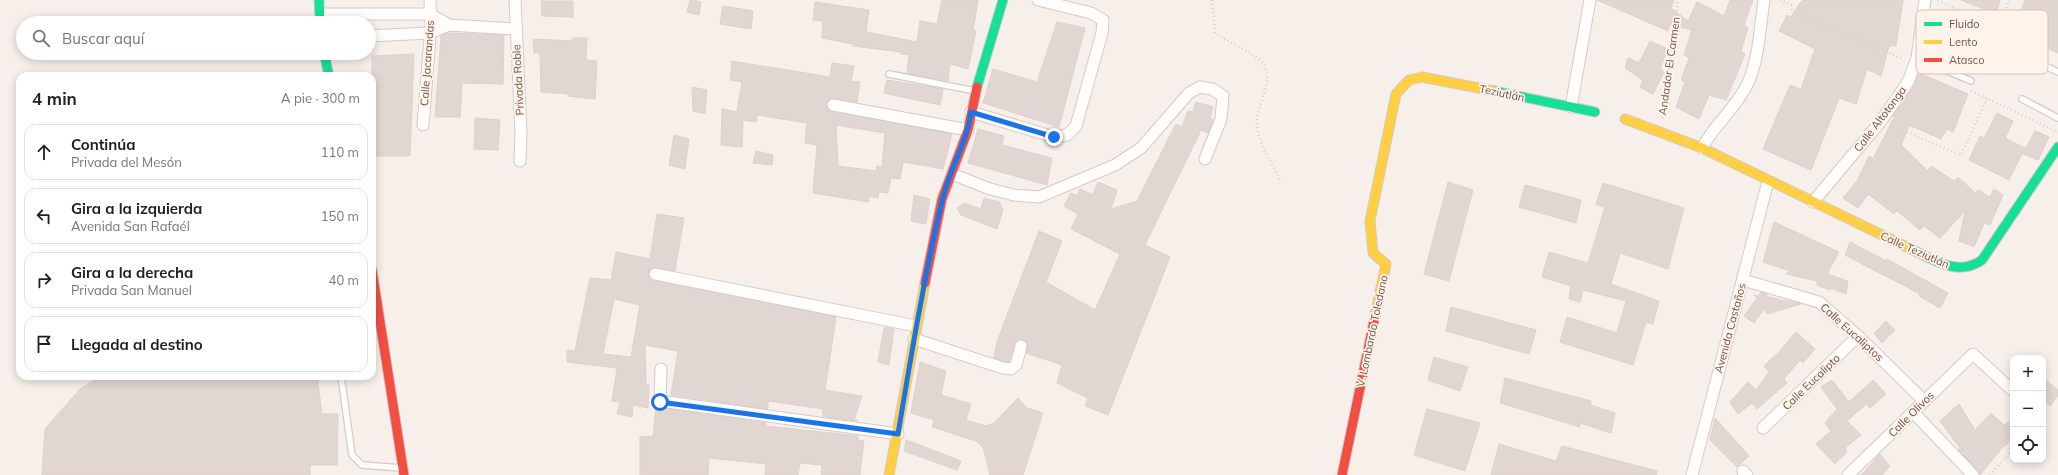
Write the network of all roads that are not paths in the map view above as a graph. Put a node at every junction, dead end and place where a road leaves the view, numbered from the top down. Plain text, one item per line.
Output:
1 (319, 0) edge
2 (430, 0) edge
3 (515, 0) edge
4 (1003, 0) edge
5 (1038, 0) edge
6 (1590, 0) edge
7 (1764, 0) edge
8 (1925, 0) edge
9 (1923, 10) edge
10 (430, 14) junction
11 (320, 16) edge
12 (375, 16) edge
13 (449, 25) junction
14 (515, 29) junction
15 (430, 33) junction
16 (376, 36) edge
17 (326, 60) edge
18 (1916, 61) edge
19 (2048, 67) edge
20 (328, 72) edge
21 (2058, 72) edge
22 (889, 74) dead end
23 (1955, 74) edge
24 (1409, 78) joint
25 (1972, 81) dead end
26 (976, 92) junction
27 (2022, 99) dead end
28 (833, 105) dead end
29 (1571, 107) junction
30 (971, 112) junction
31 (1595, 112) dead end
32 (1625, 118) dead end
33 (2058, 118) edge
34 (423, 125) dead end
35 (968, 130) junction
36 (2058, 147) edge
37 (1702, 148) junction
38 (1205, 159) dead end
39 (520, 161) dead end
40 (952, 174) junction
41 (1769, 182) junction
42 (1813, 202) junction
43 (656, 274) dead end
44 (1743, 280) junction
45 (376, 295) edge
46 (916, 326) junction
47 (1858, 336) junction
48 (914, 339) junction
49 (1021, 346) dead end
50 (661, 369) dead end
51 (342, 380) edge
52 (2010, 388) edge
53 (1924, 401) junction
54 (1913, 412) junction
55 (1763, 428) dead end
56 (898, 434) junction
57 (404, 472) edge
58 (1852, 474) edge
59 (889, 475) edge
60 (1342, 475) edge
61 (1692, 475) edge
62 (1973, 475) edge

1 - 11 street
2 - 10 street, Calle Jacarandas
3 - 14 street, Privada Roble
4 - 26 street
5 - 30 street
6 - 29 street
7 - 37 street
8 - 9 street, Calle Altotonga
10 - 12 street
10 - 13 street
10 - 15 street, Calle Jacarandas
13 - 14 street
13 - 15 street
14 - 39 street, Privada Roble
15 - 16 street
15 - 34 street, Calle Jacarandas
17 - 20 street
18 - 42 street, Calle Altotonga
19 - 21 lane
22 - 26 lane
23 - 25 lane
24 - 29 street, Teziutlán
24 - 60 street, V. Lombardo Toledano
26 - 30 street
27 - 33 lane
28 - 35 street
29 - 31 street, Teziutlán
30 - 35 street
32 - 37 street
35 - 40 street
36 - 42 street, Calle Teziutlán
37 - 41 street
38 - 40 street
40 - 46 street
41 - 42 street, Calle Teziutlán
41 - 44 street, Avenida Castaños
43 - 46 street
44 - 47 street, Calle Eucaliptos
44 - 61 street, Avenida Castaños
45 - 57 street
46 - 48 street
47 - 53 street, Calle Eucaliptos
47 - 55 street, Calle Eucalipto
48 - 49 street
48 - 56 street
50 - 56 street
51 - 57 lane
52 - 53 street, Calle Olivos
53 - 54 street, Calle Olivos
54 - 58 street, Calle Olivos
54 - 62 street
56 - 59 street

